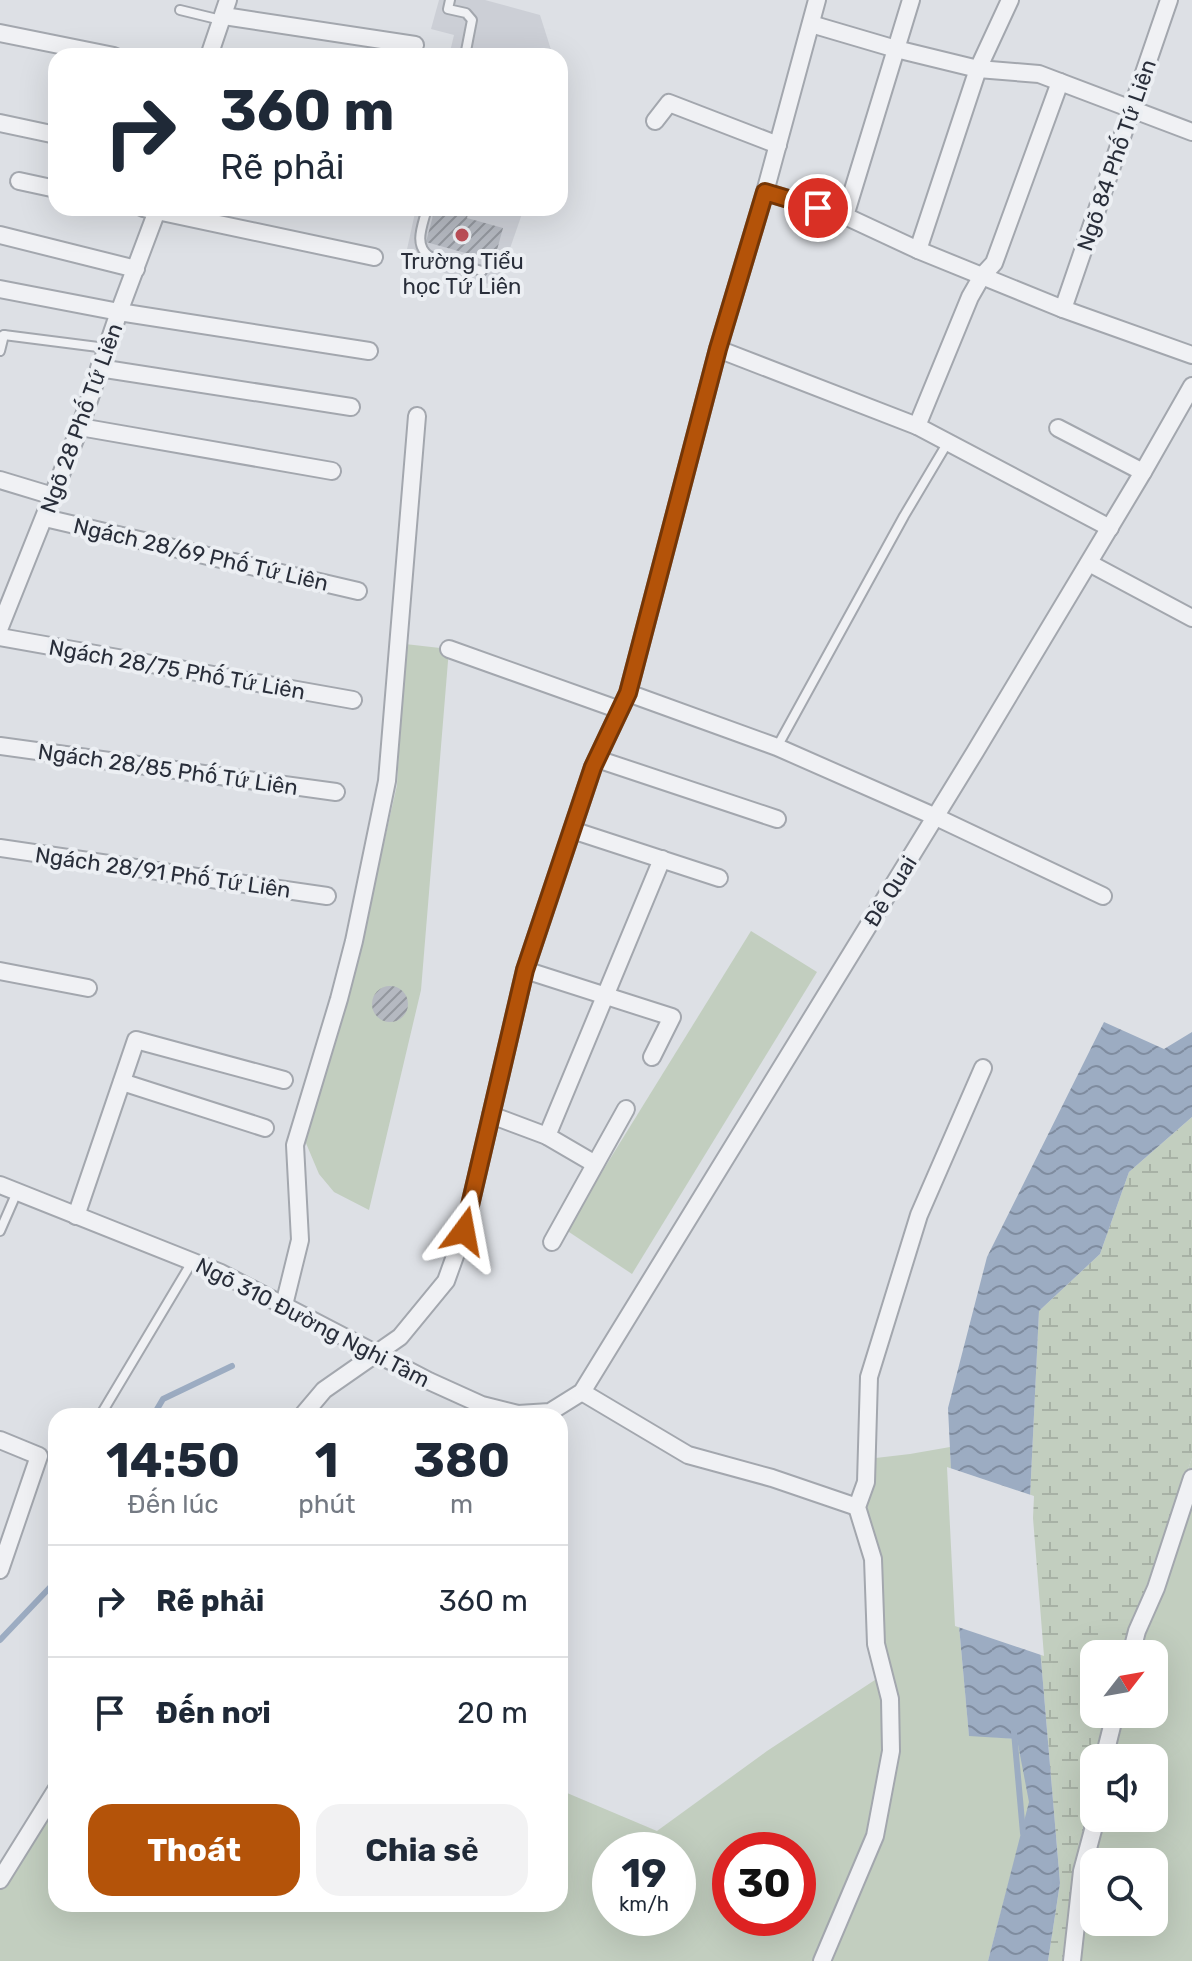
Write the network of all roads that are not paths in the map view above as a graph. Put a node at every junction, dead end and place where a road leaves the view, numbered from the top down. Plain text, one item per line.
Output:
1 (450, 0) edge
2 (817, 0) edge
3 (911, 0) edge
4 (1010, 0) edge
5 (1169, 0) edge
6 (180, 10) dead end
7 (225, 12) edge
8 (811, 24) junction
9 (0, 33) edge
10 (415, 45) dead end
11 (74, 48) edge
12 (212, 48) edge
13 (467, 48) edge
14 (896, 49) junction
15 (978, 69) junction
16 (1060, 82) junction
17 (1131, 110) junction
18 (655, 121) dead end
19 (0, 123) edge
20 (1192, 132) edge
21 (48, 133) edge
22 (778, 145) junction
23 (19, 181) dead end
24 (48, 187) edge
25 (765, 192) junction
26 (150, 216) edge
27 (184, 216) edge
28 (425, 216) edge
29 (845, 216) junction
30 (0, 235) edge
31 (918, 250) junction
32 (374, 257) dead end
33 (136, 269) junction
34 (482, 271) dead end
35 (982, 276) junction
36 (0, 289) edge
37 (1063, 309) junction
38 (119, 312) junction
39 (2, 336) edge
40 (106, 348) junction
41 (718, 349) junction
42 (0, 351) edge
43 (369, 351) dead end
44 (1192, 355) edge
45 (99, 368) junction
46 (1192, 386) edge
47 (351, 407) dead end
48 (417, 416) dead end
49 (917, 426) junction
50 (80, 427) junction
51 (1058, 428) dead end
52 (948, 442) junction
53 (332, 471) dead end
54 (1143, 472) junction
55 (0, 480) edge
56 (53, 496) junction
57 (45, 518) junction
58 (1110, 528) junction
59 (1089, 563) junction
60 (358, 591) dead end
61 (6, 594) edge
62 (1192, 618) edge
63 (0, 627) edge
64 (0, 637) edge
65 (449, 649) dead end
66 (628, 693) junction
67 (353, 700) dead end
68 (620, 710) junction
69 (0, 746) edge
70 (777, 747) junction
71 (597, 759) junction
72 (336, 792) dead end
73 (936, 817) junction
74 (777, 819) dead end
75 (572, 830) junction
76 (0, 848) edge
77 (662, 859) junction
78 (719, 878) dead end
79 (327, 896) dead end
80 (1103, 896) dead end
81 (525, 970) junction
82 (0, 971) edge
83 (88, 988) dead end
84 (605, 997) junction
85 (652, 1057) dead end
86 (983, 1068) dead end
87 (284, 1080) dead end
88 (122, 1082) junction
89 (626, 1109) dead end
90 (491, 1115) junction
91 (265, 1128) dead end
92 (547, 1136) junction
93 (595, 1164) junction
94 (0, 1185) edge
95 (17, 1192) junction
96 (76, 1216) junction
97 (0, 1231) edge
98 (552, 1242) dead end
99 (193, 1261) junction
100 (284, 1305) junction
101 (377, 1353) junction
102 (582, 1392) junction
103 (105, 1408) edge
104 (309, 1408) edge
105 (494, 1408) edge
106 (556, 1408) edge
107 (0, 1440) edge
108 (1192, 1478) edge
109 (857, 1507) junction
110 (0, 1570) edge
111 (1135, 1640) edge
112 (48, 1801) edge
113 (1092, 1832) edge
114 (6, 1860) edge
115 (0, 1880) edge
116 (822, 1961) edge
117 (1072, 1961) edge

1 - 13 lane
2 - 8 street
3 - 14 street
4 - 15 street
5 - 17 street, Ngõ 84 Phố Tứ Liên
6 - 7 lane
7 - 10 street
7 - 12 street
8 - 14 street
8 - 22 street
9 - 11 street
14 - 15 street
14 - 29 street
15 - 16 street
15 - 31 street
16 - 17 street
16 - 35 street
17 - 20 street
17 - 37 street, Ngõ 84 Phố Tứ Liên
18 - 22 street
19 - 21 street
22 - 25 street
23 - 24 street
25 - 29 street
25 - 41 street
26 - 33 street, Ngõ 28 Phố Tứ Liên
27 - 32 street
28 - 34 lane
29 - 31 street
30 - 33 street
31 - 35 street
33 - 38 street, Ngõ 28 Phố Tứ Liên
35 - 37 street
35 - 49 street
36 - 38 street
37 - 44 street
38 - 40 street, Ngõ 28 Phố Tứ Liên
38 - 43 street
39 - 40 lane
39 - 42 lane
40 - 45 street, Ngõ 28 Phố Tứ Liên
41 - 49 street
41 - 66 street
45 - 47 street
45 - 50 street, Ngõ 28 Phố Tứ Liên
46 - 54 street, Đê Quai
48 - 100 street
49 - 52 street
50 - 53 street
50 - 56 street, Ngõ 28 Phố Tứ Liên
51 - 54 street
52 - 58 street
52 - 70 lane
54 - 58 street, Đê Quai
55 - 56 street
56 - 57 street, Ngõ 28 Phố Tứ Liên
57 - 60 street, Ngách 28/69 Phố Tứ Liên
57 - 61 street, Ngõ 28 Phố Tứ Liên
58 - 59 street, Đê Quai
59 - 62 street
59 - 73 street, Đê Quai
61 - 63 street, Ngõ 28 Phố Tứ Liên
64 - 67 street, Ngách 28/75 Phố Tứ Liên
65 - 68 street
66 - 68 street
66 - 70 street
68 - 71 street
69 - 72 street, Ngách 28/85 Phố Tứ Liên
70 - 73 street
71 - 74 street
71 - 75 street
73 - 80 street
73 - 102 street, Đê Quai
75 - 77 street
75 - 81 street
76 - 79 street, Ngách 28/91 Phố Tứ Liên
77 - 78 street
77 - 84 street
81 - 84 street
81 - 90 street
82 - 83 street
84 - 85 street
84 - 92 street
86 - 109 street
87 - 88 street
88 - 91 street
88 - 96 street
89 - 93 street
90 - 92 street
90 - 101 street
92 - 93 street
93 - 98 street
94 - 95 street, Ngõ 310 Đường Nghi Tàm
95 - 96 street, Ngõ 310 Đường Nghi Tàm
95 - 97 lane
96 - 99 street, Ngõ 310 Đường Nghi Tàm
99 - 100 street, Ngõ 310 Đường Nghi Tàm
99 - 103 lane
100 - 101 street, Ngõ 310 Đường Nghi Tàm
101 - 104 street
101 - 105 street, Ngõ 310 Đường Nghi Tàm
102 - 106 street, Ngõ 310 Đường Nghi Tàm
102 - 109 street
107 - 110 street
108 - 111 street
109 - 116 street
112 - 114 street
113 - 117 street
114 - 115 street

